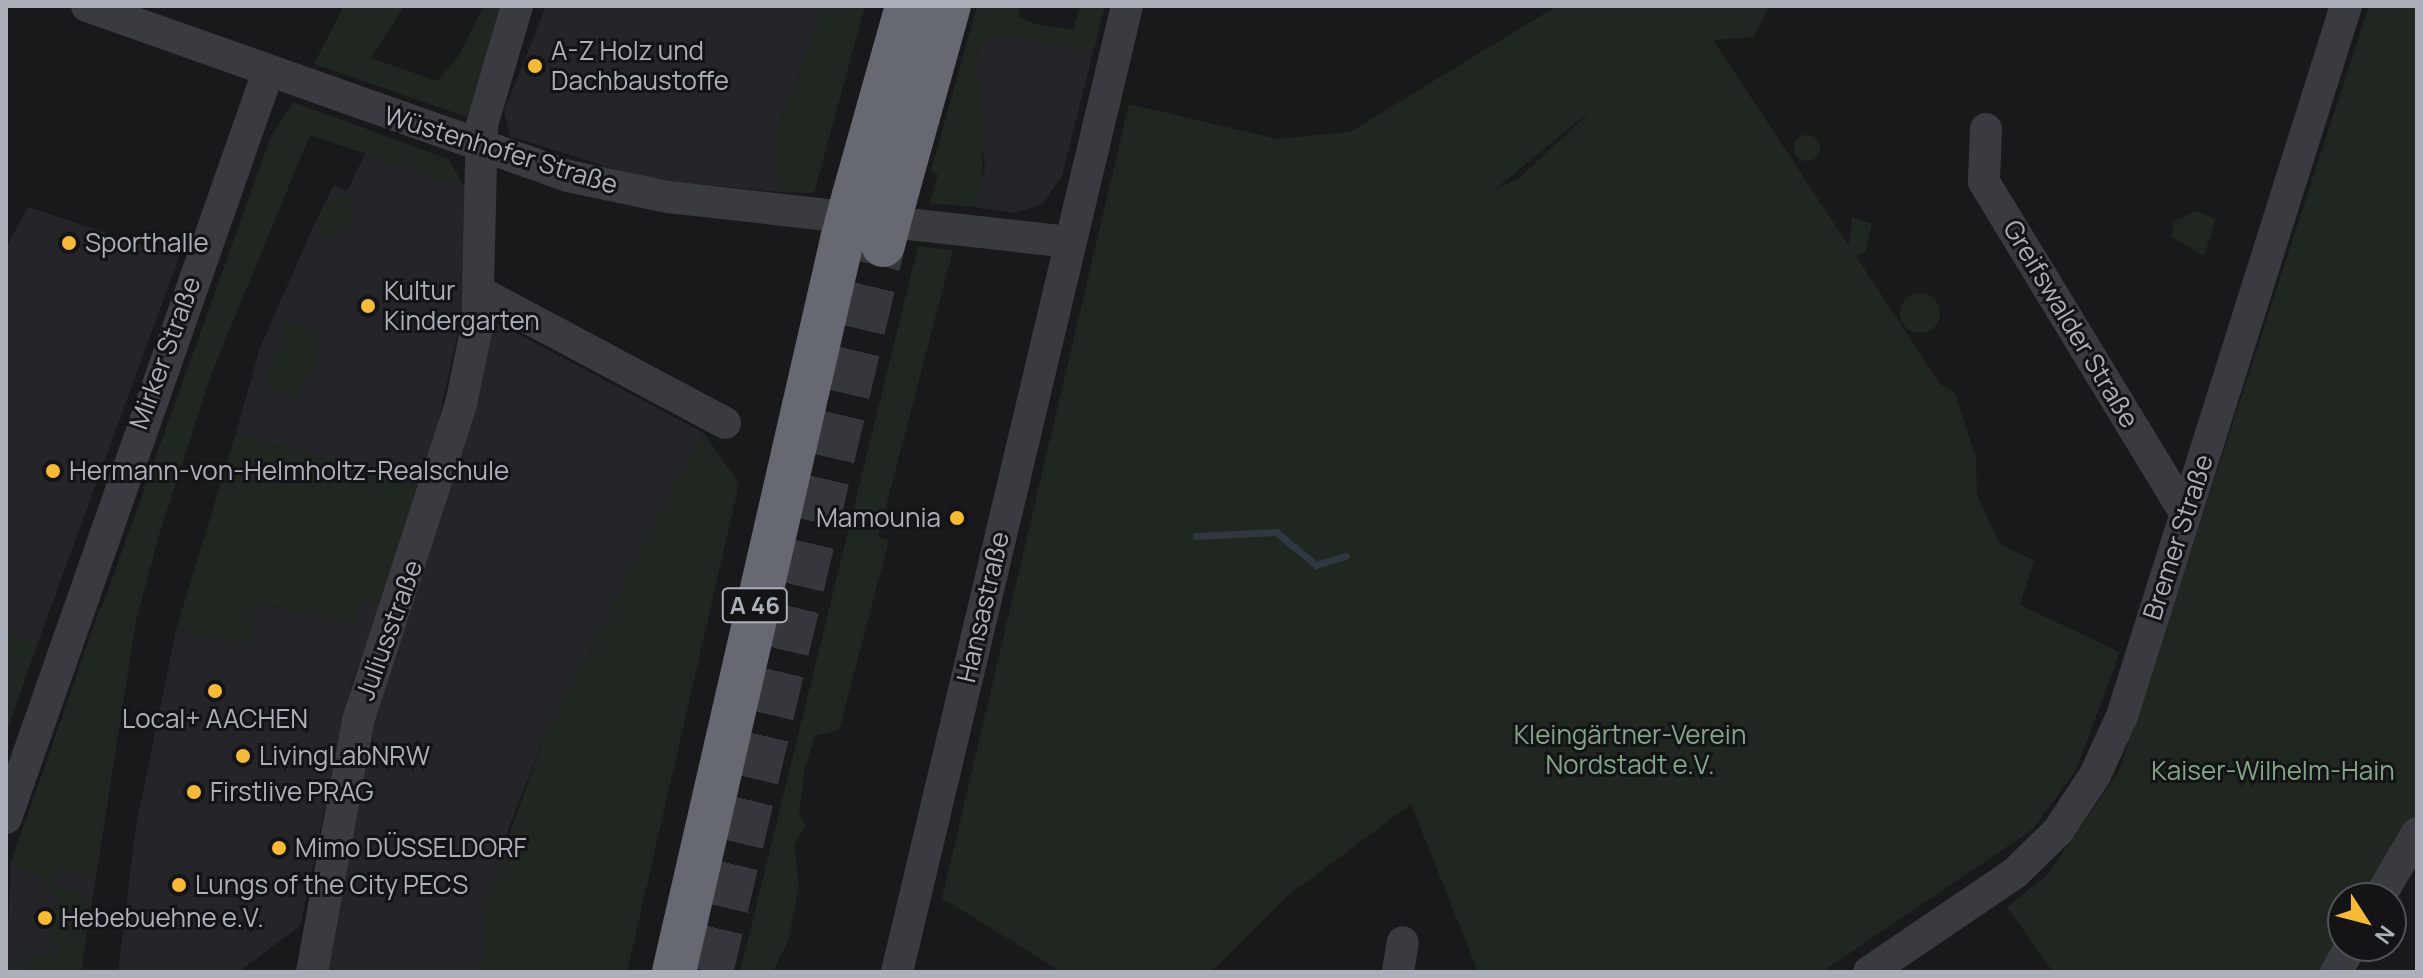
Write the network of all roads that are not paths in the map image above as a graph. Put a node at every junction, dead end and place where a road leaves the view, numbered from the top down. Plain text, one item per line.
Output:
1 (517, 6) edge
2 (907, 6) edge
3 (949, 6) edge
4 (1127, 6) edge
5 (2346, 6) edge
6 (90, 7) edge
7 (268, 72) junction
8 (1986, 129) dead end
9 (484, 148) junction
10 (875, 197) junction
11 (1070, 242) junction
12 (478, 291) junction
13 (725, 423) dead end
14 (2185, 512) junction
15 (6, 818) edge
16 (2417, 833) edge
17 (2388, 882) edge
18 (312, 972) edge
19 (674, 972) edge
20 (897, 972) edge
21 (1869, 972) edge

1 - 9 street, Juliusstraße
2 - 10 highway, A 46
3 - 10 highway, A 46
4 - 11 street, Hansastraße
5 - 14 street, Bremer Straße
6 - 7 street, Wüstenhofer Straße
7 - 9 street, Wüstenhofer Straße
7 - 15 street, Mirker Straße
8 - 14 street, Greifswalder Straße
9 - 11 street, Wüstenhofer Straße
9 - 12 street, Juliusstraße
10 - 19 highway, A 46, bridge
11 - 20 street, Hansastraße
12 - 13 street
12 - 18 street, Juliusstraße
14 - 21 street, Bremer Straße
16 - 17 street

